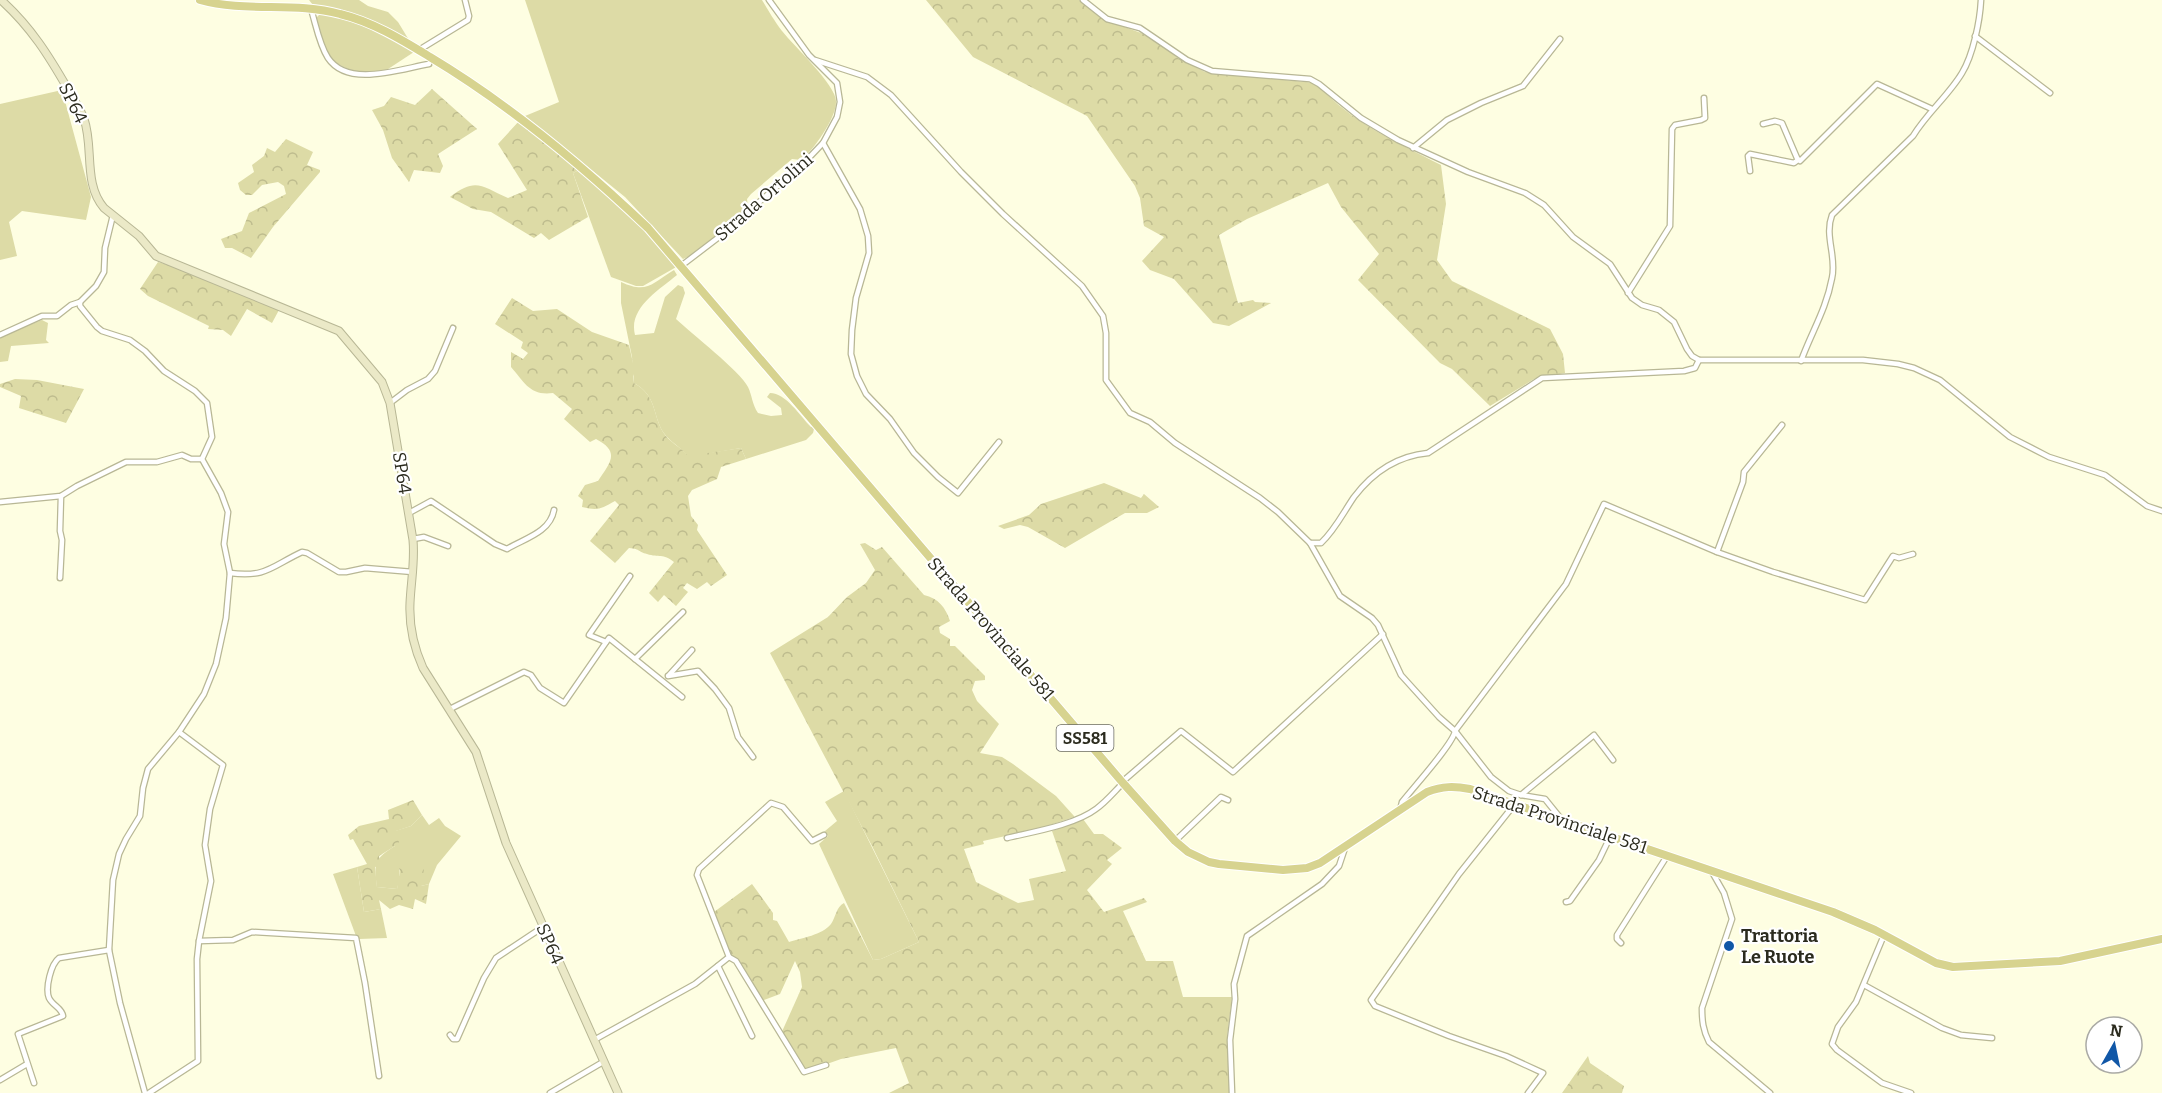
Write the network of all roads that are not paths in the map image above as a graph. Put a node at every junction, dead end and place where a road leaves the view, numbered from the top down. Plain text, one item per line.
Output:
1 (1, 0) edge
2 (200, 0) edge
3 (304, 0) edge
4 (465, 0) edge
5 (769, 0) edge
6 (1083, 0) edge
7 (1982, 0) edge
8 (309, 9) junction
9 (1975, 36) junction
10 (1560, 39) dead end
11 (419, 50) junction
12 (815, 60) junction
13 (429, 64) dead end
14 (2050, 93) dead end
15 (1704, 98) dead end
16 (1932, 109) junction
17 (1762, 124) dead end
18 (823, 143) junction
19 (1413, 148) junction
20 (1798, 160) junction
21 (1749, 171) dead end
22 (113, 215) junction
23 (681, 266) junction
24 (1628, 293) junction
25 (80, 302) junction
26 (453, 328) dead end
27 (0, 335) edge
28 (1699, 360) junction
29 (1801, 361) junction
30 (390, 403) junction
31 (1782, 425) dead end
32 (999, 442) dead end
33 (202, 459) junction
34 (61, 496) junction
35 (0, 502) edge
36 (554, 510) dead end
37 (2162, 511) edge
38 (409, 513) junction
39 (413, 539) junction
40 (1310, 543) junction
41 (448, 546) dead end
42 (1718, 552) junction
43 (1913, 554) dead end
44 (413, 572) junction
45 (230, 573) junction
46 (630, 576) dead end
47 (60, 578) dead end
48 (683, 612) dead end
49 (1383, 634) junction
50 (606, 642) junction
51 (692, 650) dead end
52 (635, 659) junction
53 (668, 676) junction
54 (663, 682) junction
55 (682, 697) dead end
56 (450, 709) junction
57 (1455, 731) junction
58 (179, 732) junction
59 (753, 758) dead end
60 (1613, 760) dead end
61 (1123, 783) junction
62 (1521, 795) junction
63 (1228, 800) dead end
64 (1514, 805) junction
65 (1400, 810) junction
66 (1562, 820) junction
67 (824, 835) dead end
68 (1610, 837) junction
69 (1007, 838) dead end
70 (1175, 842) junction
71 (1345, 848) junction
72 (1667, 856) junction
73 (1712, 872) junction
74 (1566, 902) dead end
75 (543, 927) junction
76 (1884, 935) junction
77 (2162, 939) edge
78 (199, 941) junction
79 (1621, 943) dead end
80 (108, 950) junction
81 (729, 957) junction
82 (718, 966) junction
83 (1864, 985) junction
84 (450, 1035) dead end
85 (752, 1036) dead end
86 (1992, 1038) dead end
87 (594, 1040) junction
88 (603, 1062) junction
89 (27, 1065) junction
90 (826, 1065) dead end
91 (379, 1076) dead end
92 (0, 1080) edge
93 (34, 1083) dead end
94 (147, 1093) edge
95 (550, 1093) edge
96 (618, 1093) edge
97 (1232, 1093) edge
98 (1528, 1093) edge
99 (1770, 1093) edge
100 (1911, 1093) edge

1 - 22 street, SP64 / SP64
2 - 8 main road, Strada Provinciale 581 / SS581
3 - 8 street
4 - 11 street
5 - 12 street, Strada Ortolini
6 - 19 street
7 - 9 street
8 - 11 main road, Strada Provinciale 581 / SS581
8 - 13 street
9 - 14 street
9 - 16 street
10 - 19 street
11 - 23 main road, Strada Provinciale 581 / SS581
12 - 18 street, Strada Ortolini
12 - 40 street
15 - 24 street
16 - 20 street
16 - 29 street
17 - 20 street
18 - 23 street, Strada Ortolini
18 - 32 street
19 - 24 street
20 - 21 street
22 - 25 street
22 - 30 street, SP64 / SP64
23 - 61 main road, Strada Provinciale 581 / SS581
24 - 28 street
25 - 27 street
25 - 33 street
26 - 30 street
28 - 29 street
28 - 40 street
29 - 37 street
30 - 38 street, SP64 / SP64
31 - 42 street
33 - 34 street
33 - 45 street
34 - 35 street
34 - 47 street
36 - 38 street
38 - 39 street, SP64 / SP64
39 - 41 street
39 - 44 street, SP64 / SP64
40 - 49 street
42 - 43 street
42 - 57 street
44 - 45 street
44 - 56 street, SP64 / SP64
45 - 58 street
46 - 50 street
48 - 52 street
49 - 57 street
49 - 61 street
50 - 52 street
50 - 56 street
51 - 53 street
52 - 54 street
53 - 54 street
53 - 59 street
54 - 55 street
56 - 75 street, SP64 / SP64
57 - 62 street
57 - 65 street
58 - 78 street
58 - 80 street
60 - 62 street
61 - 69 street
61 - 70 main road, Strada Provinciale 581 / SS581
62 - 66 street
63 - 70 street
64 - 65 main road, Strada Provinciale 581 / SS581
64 - 66 main road, Strada Provinciale 581 / SS581
64 - 98 street
65 - 71 main road, Strada Provinciale 581 / SS581
66 - 68 main road, Strada Provinciale 581 / SS581
67 - 81 street
68 - 72 main road, Strada Provinciale 581 / SS581
68 - 74 street
70 - 71 main road, Strada Provinciale 581 / SS581
71 - 97 street
72 - 73 main road, Strada Provinciale 581 / SS581
72 - 79 street
73 - 76 main road, Strada Provinciale 581 / SS581
73 - 99 street
75 - 84 street
75 - 87 street, SP64 / SP64
76 - 77 main road, Strada Provinciale 581 / SS581
76 - 83 street
78 - 91 street
78 - 94 street
80 - 89 street
80 - 94 street
81 - 82 street
81 - 90 street
82 - 85 street
82 - 87 street
83 - 86 street
83 - 100 street
87 - 88 street, SP64 / SP64
88 - 95 street
88 - 96 street, SP64 / SP64
89 - 92 street
89 - 93 street

